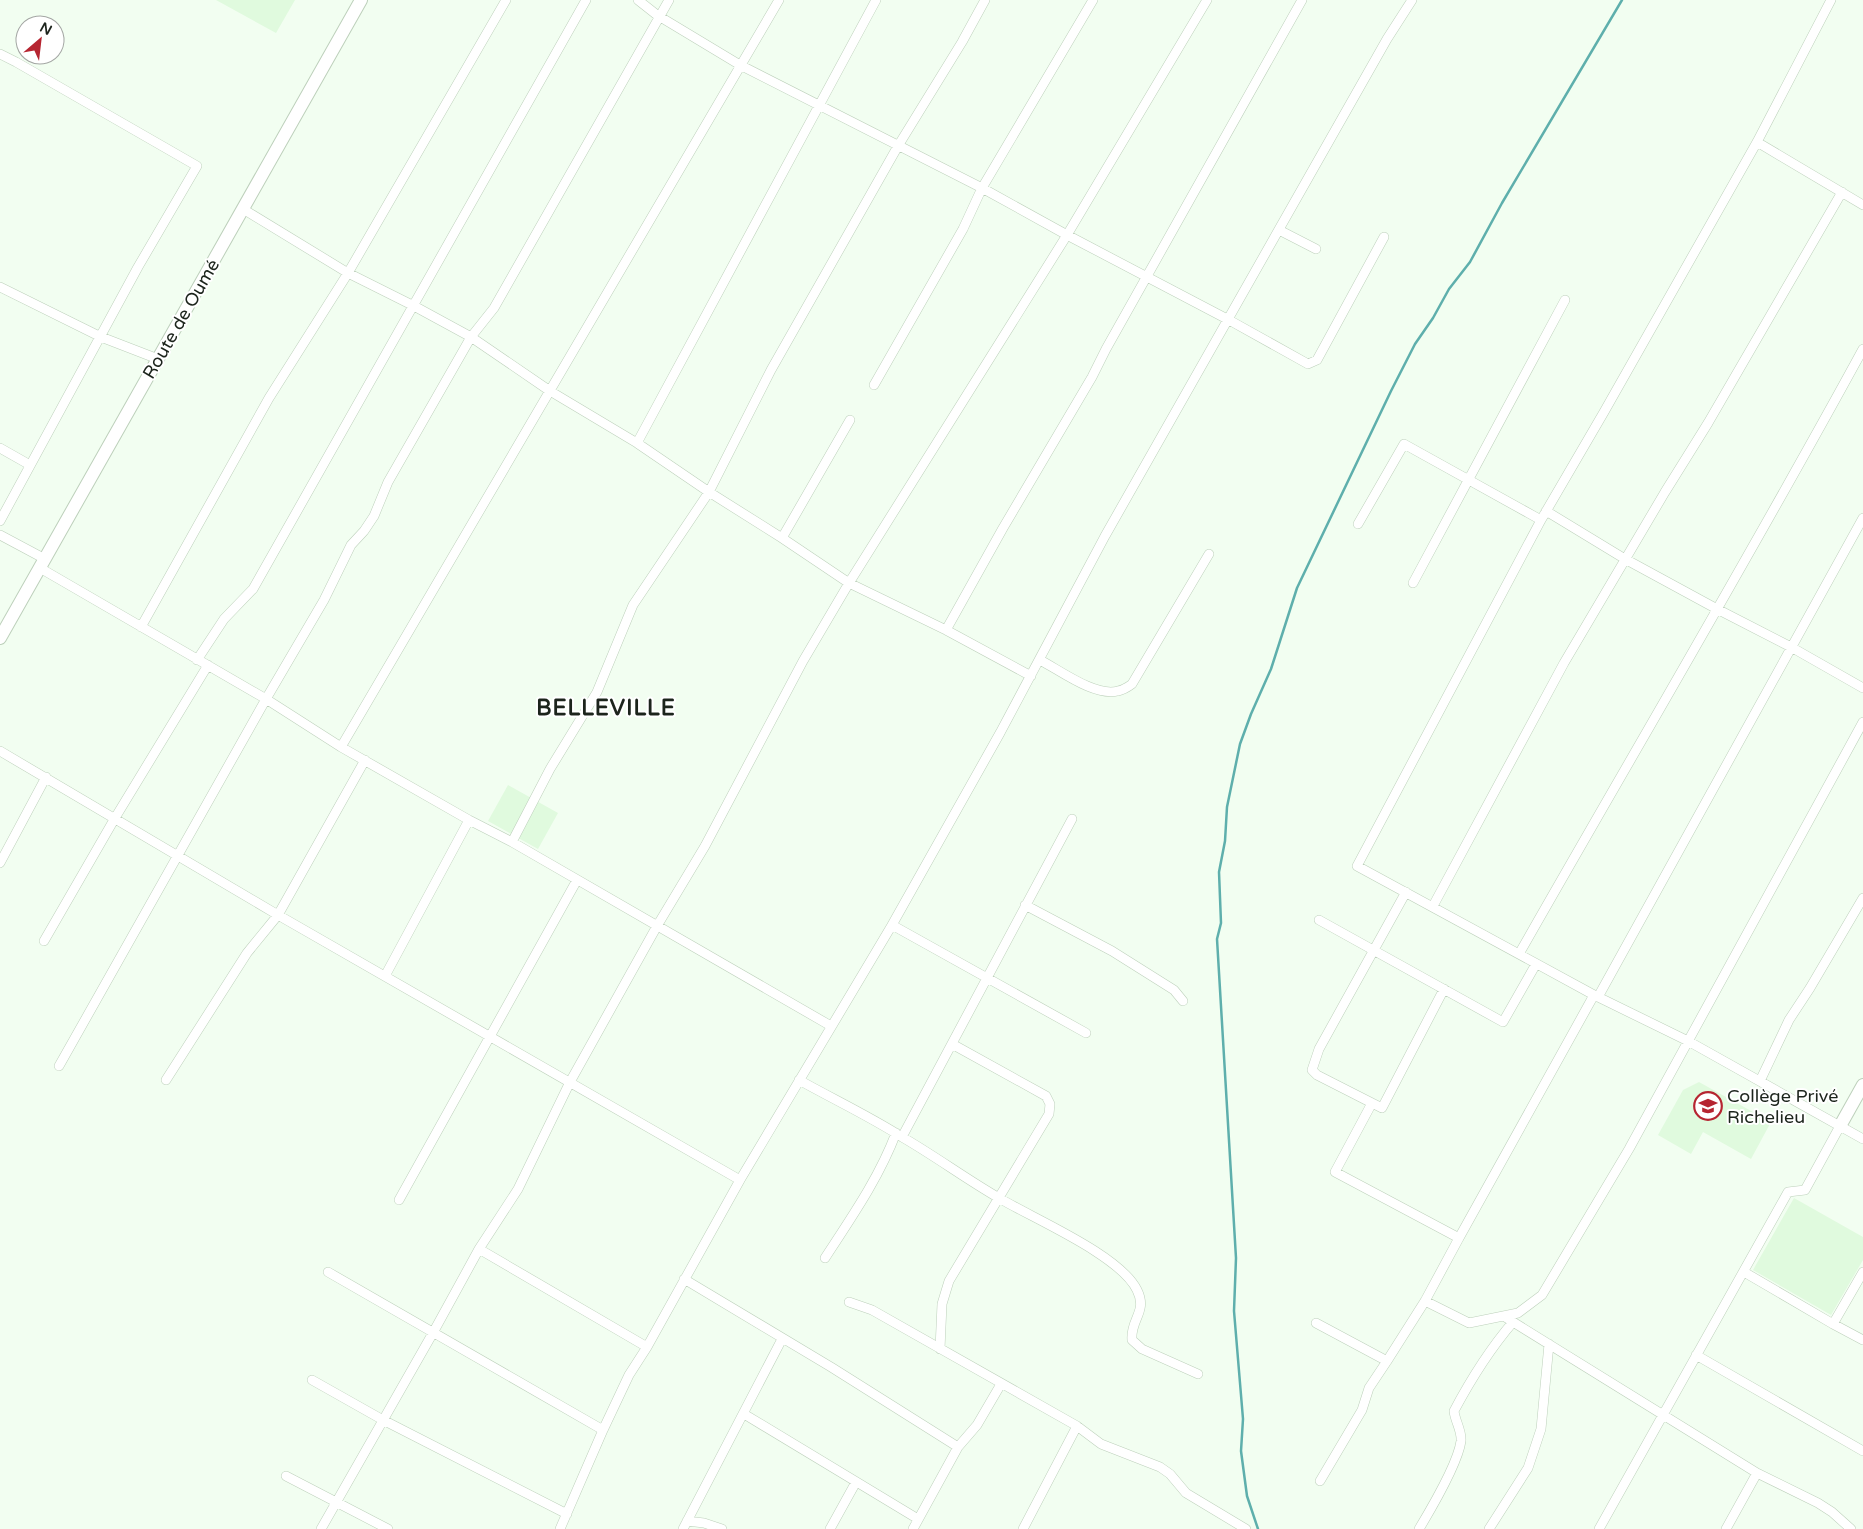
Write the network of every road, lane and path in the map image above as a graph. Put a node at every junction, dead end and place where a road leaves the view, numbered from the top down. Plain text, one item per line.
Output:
1 (361, 0) edge
2 (506, 0) edge
3 (586, 0) edge
4 (638, 0) edge
5 (669, 0) edge
6 (779, 0) edge
7 (876, 0) edge
8 (986, 0) edge
9 (1093, 0) edge
10 (1207, 0) edge
11 (1302, 0) edge
12 (1412, 0) edge
13 (1831, 0) edge
14 (660, 16) junction
15 (0, 54) edge
16 (740, 65) junction
17 (818, 106) junction
18 (1757, 142) junction
19 (898, 146) junction
20 (982, 188) junction
21 (1842, 192) junction
22 (1863, 205) edge
23 (243, 210) junction
24 (1279, 230) junction
25 (1067, 235) junction
26 (1384, 237) dead end
27 (1316, 249) dead end
28 (348, 273) junction
29 (1147, 276) junction
30 (0, 287) edge
31 (1565, 300) dead end
32 (414, 306) junction
33 (1229, 320) junction
34 (101, 337) junction
35 (471, 337) junction
36 (1863, 349) edge
37 (158, 359) junction
38 (874, 385) dead end
39 (550, 391) junction
40 (850, 420) dead end
41 (637, 443) junction
42 (0, 448) edge
43 (30, 465) junction
44 (1470, 479) junction
45 (709, 492) junction
46 (1546, 511) junction
47 (1863, 518) edge
48 (1541, 520) junction
49 (0, 521) edge
50 (1358, 524) dead end
51 (0, 535) edge
52 (782, 538) junction
53 (1209, 554) dead end
54 (1625, 559) junction
55 (42, 564) junction
56 (1414, 582) dead end
57 (849, 583) junction
58 (1717, 610) junction
59 (141, 627) junction
60 (946, 630) junction
61 (0, 638) edge
62 (1791, 647) junction
63 (197, 660) junction
64 (1040, 660) junction
65 (208, 665) junction
66 (1031, 676) junction
67 (1863, 688) edge
68 (266, 699) junction
69 (1863, 722) edge
70 (342, 747) junction
71 (0, 750) edge
72 (365, 760) junction
73 (46, 778) junction
74 (115, 818) junction
75 (469, 820) junction
76 (1072, 820) dead end
77 (512, 842) junction
78 (177, 856) junction
79 (0, 863) edge
80 (577, 880) junction
81 (1406, 892) junction
82 (1863, 898) edge
83 (1026, 904) junction
84 (1433, 906) junction
85 (278, 915) junction
86 (1319, 920) dead end
87 (892, 925) junction
88 (657, 926) junction
89 (44, 941) dead end
90 (1374, 950) junction
91 (1519, 954) junction
92 (1536, 964) junction
93 (385, 976) junction
94 (987, 978) junction
95 (1444, 989) junction
96 (1596, 996) junction
97 (1183, 1001) dead end
98 (831, 1026) junction
99 (1086, 1033) dead end
100 (491, 1037) junction
101 (1688, 1041) junction
102 (952, 1044) junction
103 (59, 1066) dead end
104 (166, 1080) dead end
105 (799, 1080) junction
106 (1760, 1081) junction
107 (570, 1082) junction
108 (1863, 1085) edge
109 (1372, 1103) junction
110 (1840, 1126) junction
111 (899, 1135) junction
112 (1863, 1139) edge
113 (740, 1180) junction
114 (998, 1198) junction
115 (399, 1200) dead end
116 (1459, 1238) junction
117 (479, 1249) junction
118 (825, 1258) dead end
119 (328, 1272) dead end
120 (1744, 1272) junction
121 (1863, 1272) edge
122 (684, 1279) junction
123 (1425, 1301) junction
124 (849, 1302) dead end
125 (1504, 1317) junction
126 (1513, 1322) junction
127 (1316, 1323) dead end
128 (1834, 1324) junction
129 (434, 1331) junction
130 (782, 1339) junction
131 (1863, 1340) edge
132 (1549, 1344) junction
133 (647, 1347) junction
134 (940, 1349) junction
135 (1696, 1355) junction
136 (1387, 1361) junction
137 (1198, 1374) dead end
138 (312, 1380) dead end
139 (1001, 1384) junction
140 (744, 1414) junction
141 (1663, 1414) junction
142 (384, 1420) junction
143 (1077, 1426) junction
144 (603, 1430) junction
145 (958, 1447) junction
146 (1863, 1452) edge
147 (1757, 1473) junction
148 (286, 1476) dead end
149 (1320, 1481) dead end
150 (856, 1482) junction
151 (337, 1502) junction
152 (567, 1514) junction
153 (918, 1519) junction
154 (685, 1525) edge
155 (561, 1528) edge
156 (1603, 1528) edge
157 (321, 1529) edge
158 (388, 1529) edge
159 (722, 1529) edge
160 (830, 1529) edge
161 (913, 1529) edge
162 (1023, 1529) edge
163 (1246, 1529) edge
164 (1419, 1529) edge
165 (1489, 1529) edge
166 (1726, 1529) edge
167 (1851, 1529) edge

1 - 23 street, Route de Oumé
2 - 28 street
3 - 32 street
4 - 14 street
5 - 14 street
6 - 16 street
7 - 17 street
8 - 19 street
9 - 20 street
10 - 25 street
11 - 29 street
12 - 24 street
13 - 18 street
14 - 16 street
14 - 35 street
15 - 34 street
16 - 17 street
16 - 39 street
17 - 19 street
17 - 41 street
18 - 21 street
18 - 46 street
19 - 20 street
19 - 45 street
20 - 25 street
20 - 38 street
21 - 22 street
21 - 54 street
23 - 28 street
23 - 37 street, Route de Oumé
24 - 27 street
24 - 33 street
25 - 29 street
25 - 57 street
26 - 33 street
28 - 32 street
28 - 59 street
29 - 33 street
29 - 60 street
30 - 34 street
31 - 44 street
32 - 35 street
32 - 63 street
33 - 64 street
34 - 37 street
34 - 43 street
35 - 39 street
35 - 68 street
36 - 58 street
37 - 55 street, Route de Oumé
39 - 41 street
39 - 70 street
40 - 52 street
41 - 45 street
42 - 43 street
43 - 49 street
44 - 48 street
44 - 50 street
44 - 56 street
45 - 52 street
45 - 77 street
46 - 48 street
46 - 54 street
47 - 62 street
48 - 81 street
51 - 55 street
52 - 57 street
53 - 64 street
54 - 58 street
54 - 84 street
55 - 59 street
55 - 61 street, Route de Oumé
57 - 60 street
57 - 88 street
58 - 62 street
58 - 91 street
59 - 63 street
60 - 66 street
62 - 67 street
62 - 96 street
63 - 65 street
64 - 66 street
65 - 68 street
65 - 74 street
66 - 87 street
68 - 70 street
68 - 78 street
69 - 101 street
70 - 72 street
71 - 73 street
72 - 75 street
72 - 85 street
73 - 74 street
73 - 79 street
74 - 78 street
74 - 89 street
75 - 77 street
75 - 93 street
76 - 83 street
77 - 80 street
78 - 85 street
78 - 103 street
80 - 88 street
80 - 100 street
81 - 84 street
81 - 90 street
82 - 106 street
83 - 94 street
83 - 97 street
84 - 91 street
85 - 93 street
85 - 104 street
86 - 90 street
87 - 94 street
87 - 98 street
88 - 98 street
88 - 107 street
90 - 95 street
90 - 109 street
91 - 92 street
92 - 95 street
92 - 96 street
93 - 100 street
94 - 99 street
94 - 102 street
95 - 109 street
96 - 101 street
96 - 116 street
98 - 105 street
100 - 107 street
100 - 115 street
101 - 106 street
101 - 125 street
102 - 111 street
102 - 114 street
105 - 111 street
105 - 113 street
106 - 110 street
107 - 113 street
107 - 117 street
108 - 110 street
109 - 116 street
110 - 112 street
110 - 120 street
111 - 114 street
111 - 118 street
113 - 122 street
114 - 134 street
114 - 137 street
116 - 123 street
117 - 129 street
117 - 133 street
119 - 129 street
120 - 128 street
120 - 135 street
121 - 128 street
122 - 130 street
122 - 133 street
123 - 125 street
123 - 136 street
124 - 134 street
125 - 126 street
126 - 132 street
126 - 164 street
127 - 136 street
128 - 131 street
129 - 142 street
129 - 144 street
130 - 140 street
130 - 145 street
132 - 141 street
132 - 165 street
133 - 144 street
134 - 139 street
135 - 141 street
135 - 146 street
136 - 149 street
138 - 142 street
139 - 143 street
139 - 145 street
140 - 150 street
140 - 154 street
141 - 147 street
141 - 156 street
142 - 151 street
142 - 152 street
143 - 162 street
143 - 163 street
144 - 152 street
145 - 153 street
147 - 166 street
147 - 167 street
148 - 151 street
150 - 153 street
150 - 160 street
151 - 157 street
151 - 158 street
152 - 155 street
153 - 161 street
154 - 159 street

